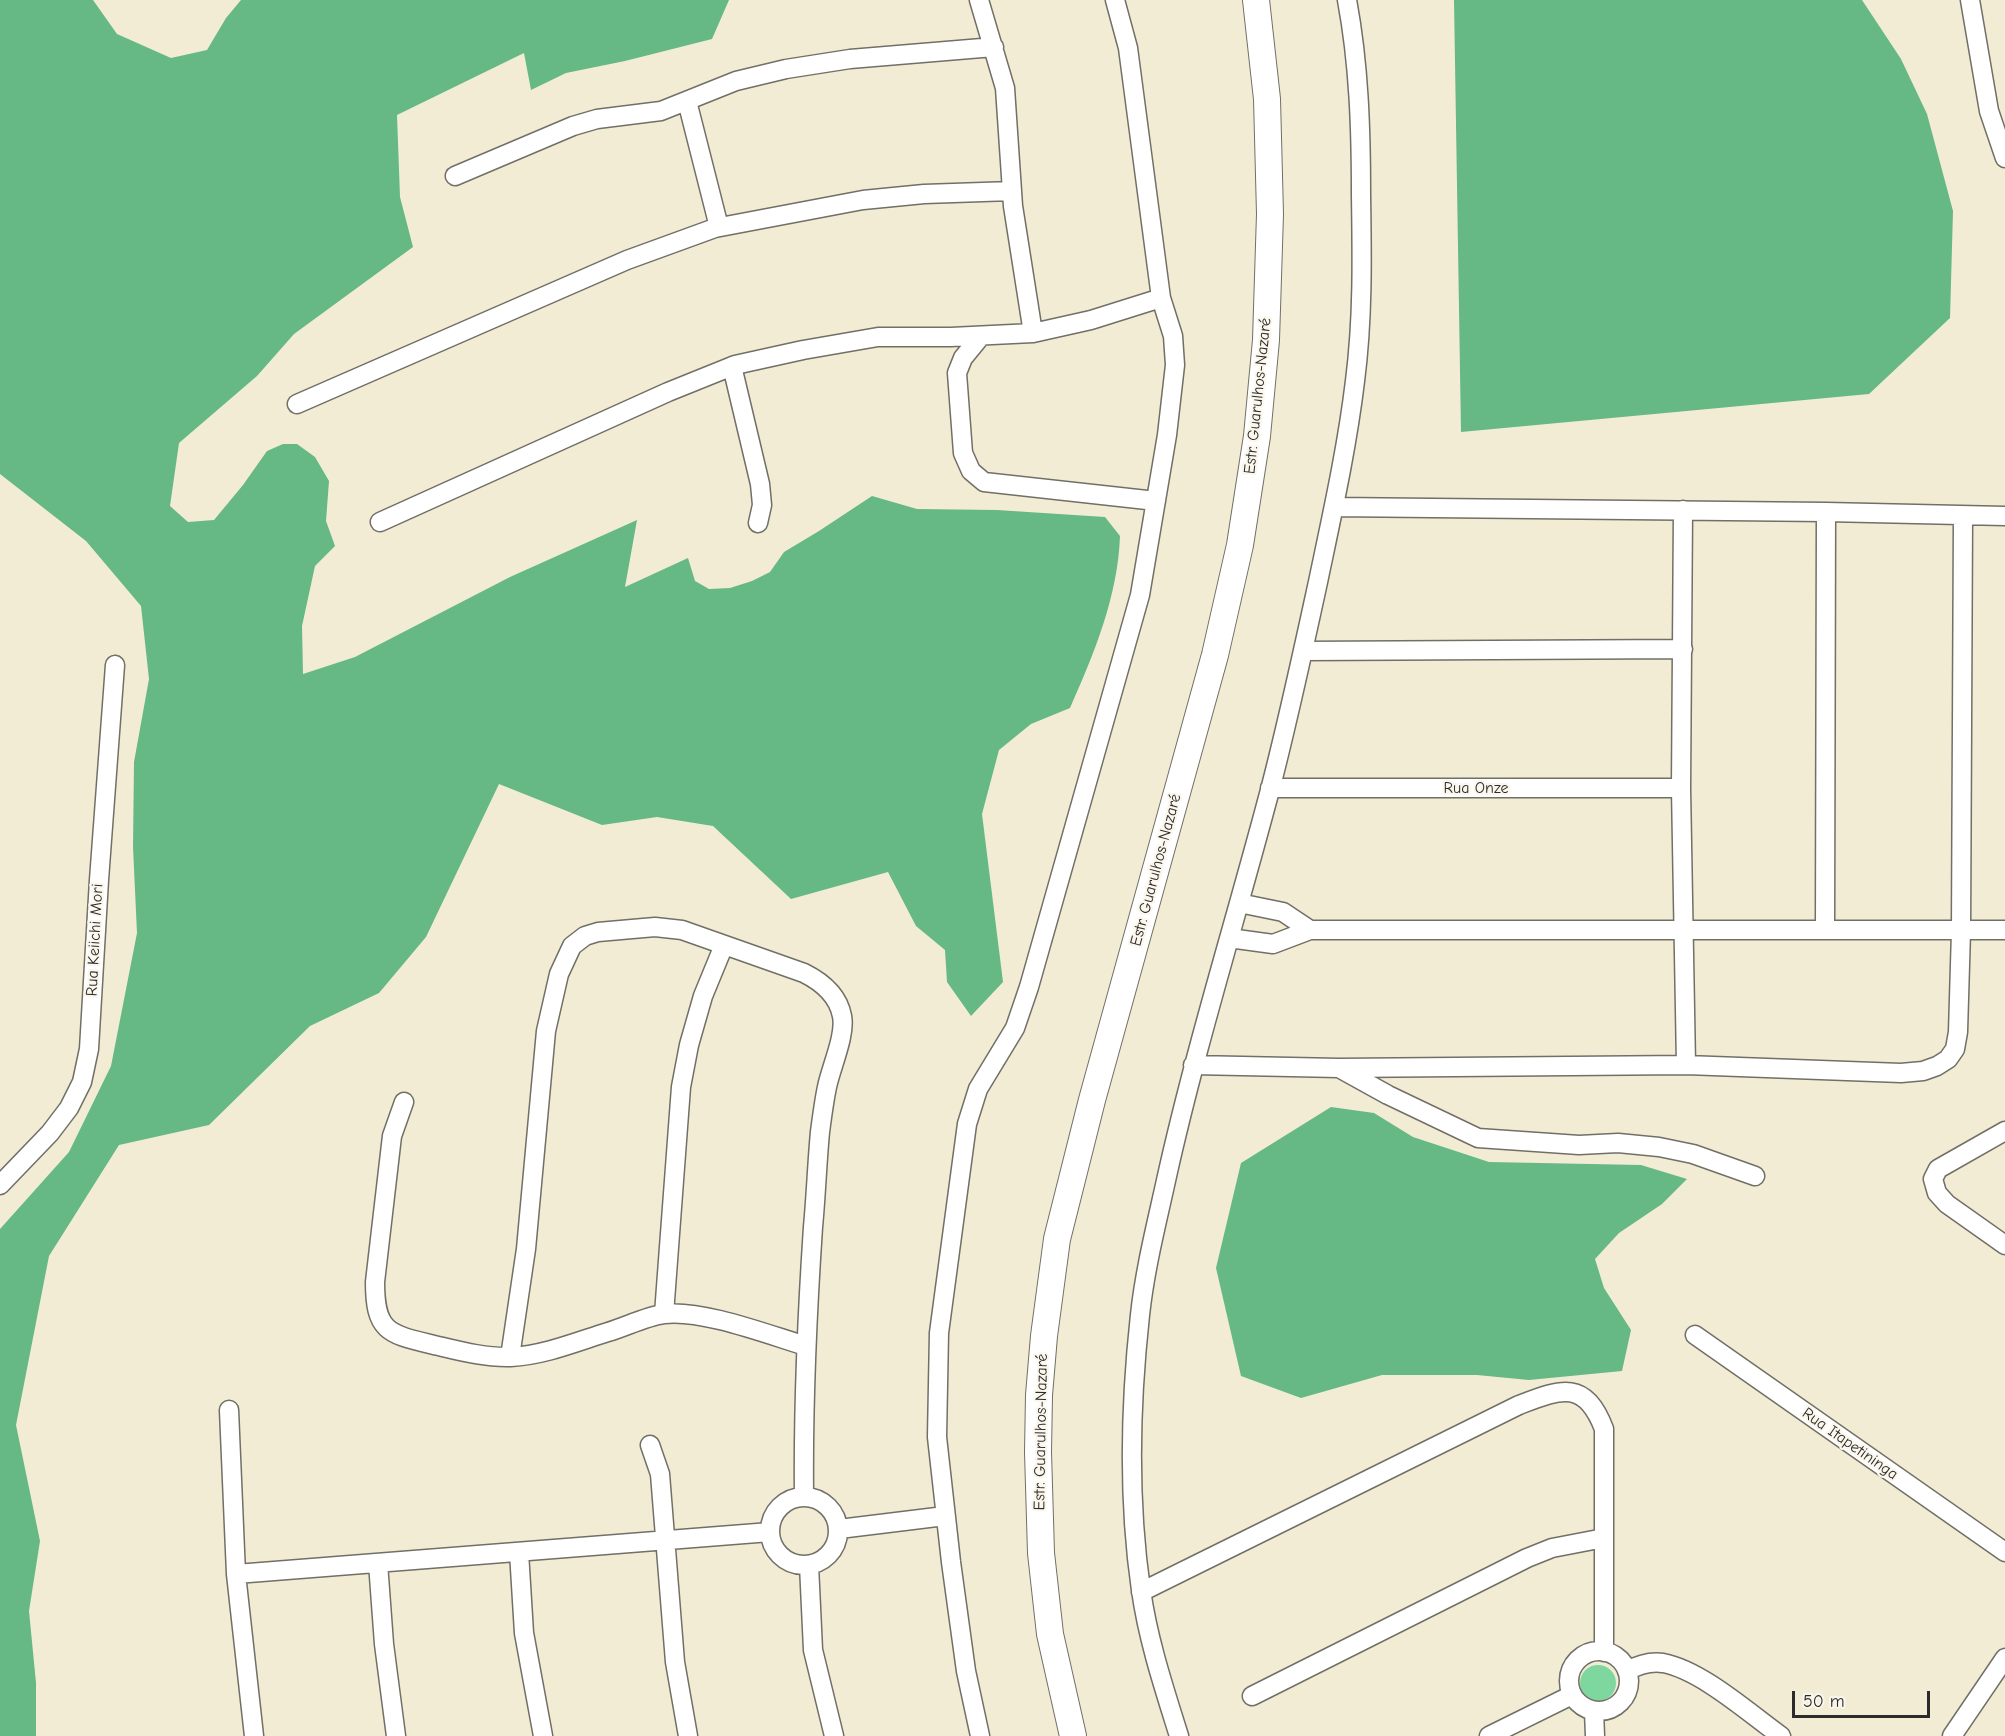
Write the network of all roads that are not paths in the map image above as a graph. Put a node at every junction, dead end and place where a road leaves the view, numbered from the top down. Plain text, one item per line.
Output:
1 (979, 0) edge
2 (1115, 0) edge
3 (1256, 0) edge
4 (1347, 0) edge
5 (1970, 0) edge
6 (994, 46) junction
7 (687, 101) junction
8 (2005, 158) edge
9 (455, 176) dead end
10 (1012, 191) junction
11 (719, 227) junction
12 (1161, 298) junction
13 (1033, 333) junction
14 (981, 336) junction
15 (732, 366) junction
16 (297, 404) dead end
17 (1156, 501) junction
18 (1334, 507) junction
19 (1683, 510) junction
20 (1827, 512) junction
21 (2005, 516) edge
22 (1963, 517) junction
23 (380, 522) dead end
24 (758, 523) dead end
25 (1683, 649) junction
26 (1303, 651) junction
27 (115, 665) dead end
28 (1270, 788) junction
29 (1681, 788) junction
30 (1239, 903) junction
31 (1825, 929) junction
32 (1310, 930) junction
33 (1684, 930) junction
34 (2005, 930) edge
35 (1961, 931) junction
36 (1229, 938) junction
37 (724, 945) junction
38 (1193, 1065) junction
39 (1686, 1065) junction
40 (1339, 1068) junction
41 (404, 1102) dead end
42 (2005, 1131) edge
43 (1755, 1176) dead end
44 (0, 1185) edge
45 (2005, 1245) edge
46 (664, 1314) junction
47 (1695, 1335) dead end
48 (806, 1346) junction
49 (510, 1357) junction
50 (229, 1410) dead end
51 (650, 1445) dead end
52 (804, 1497) junction
53 (945, 1516) junction
54 (839, 1529) junction
55 (770, 1532) junction
56 (1604, 1538) junction
57 (664, 1540) junction
58 (519, 1552) junction
59 (2005, 1552) edge
60 (378, 1563) junction
61 (809, 1565) junction
62 (236, 1574) junction
63 (1141, 1592) junction
64 (1604, 1652) junction
65 (2005, 1658) edge
66 (1627, 1671) junction
67 (1572, 1695) junction
68 (1252, 1696) dead end
69 (1594, 1711) junction
70 (254, 1736) edge
71 (396, 1736) edge
72 (543, 1736) edge
73 (688, 1736) edge
74 (834, 1736) edge
75 (980, 1736) edge
76 (1074, 1736) edge
77 (1179, 1736) edge
78 (1490, 1736) edge
79 (1595, 1736) edge
80 (1781, 1736) edge
81 (1952, 1736) edge

1 - 6 street
2 - 12 street
3 - 76 main road, Estr. Guarulhos-Nazaré
4 - 18 street
5 - 8 street
6 - 7 street
6 - 10 street
7 - 9 street
7 - 11 street
10 - 11 street
10 - 13 street
11 - 16 street
12 - 13 street
12 - 17 street
13 - 14 street
14 - 15 street
14 - 17 street
15 - 23 street
15 - 24 street
17 - 53 street
18 - 19 street
18 - 26 street
19 - 20 street
19 - 25 street
20 - 22 street
20 - 31 street
21 - 22 street
22 - 35 street
25 - 26 street
25 - 29 street
26 - 28 street
27 - 44 street, Rua Keiichi Mori
28 - 29 street, Rua Onze
28 - 30 street
29 - 33 street
30 - 32 street
30 - 36 street
31 - 33 street
31 - 35 street
32 - 33 street
32 - 36 street
33 - 39 street
34 - 35 street
35 - 39 street
36 - 38 street
37 - 46 street
37 - 48 street
37 - 49 street
38 - 40 street
38 - 63 street
39 - 40 street
40 - 43 street
41 - 49 street
42 - 45 street
46 - 48 street
46 - 49 street
47 - 59 street, Rua Itapetininga
48 - 52 street
50 - 62 street
51 - 57 street
52 - 54 street
52 - 55 street
53 - 54 street
53 - 75 street
54 - 61 street
55 - 57 street
55 - 61 street
56 - 63 street
56 - 64 street
56 - 68 street
57 - 58 street
57 - 73 street
58 - 60 street
58 - 72 street
60 - 62 street
60 - 71 street
61 - 74 street
62 - 70 street
63 - 77 street
64 - 66 street
64 - 67 street
65 - 81 street
66 - 69 street
66 - 80 street
67 - 69 street
67 - 78 street
69 - 79 street

